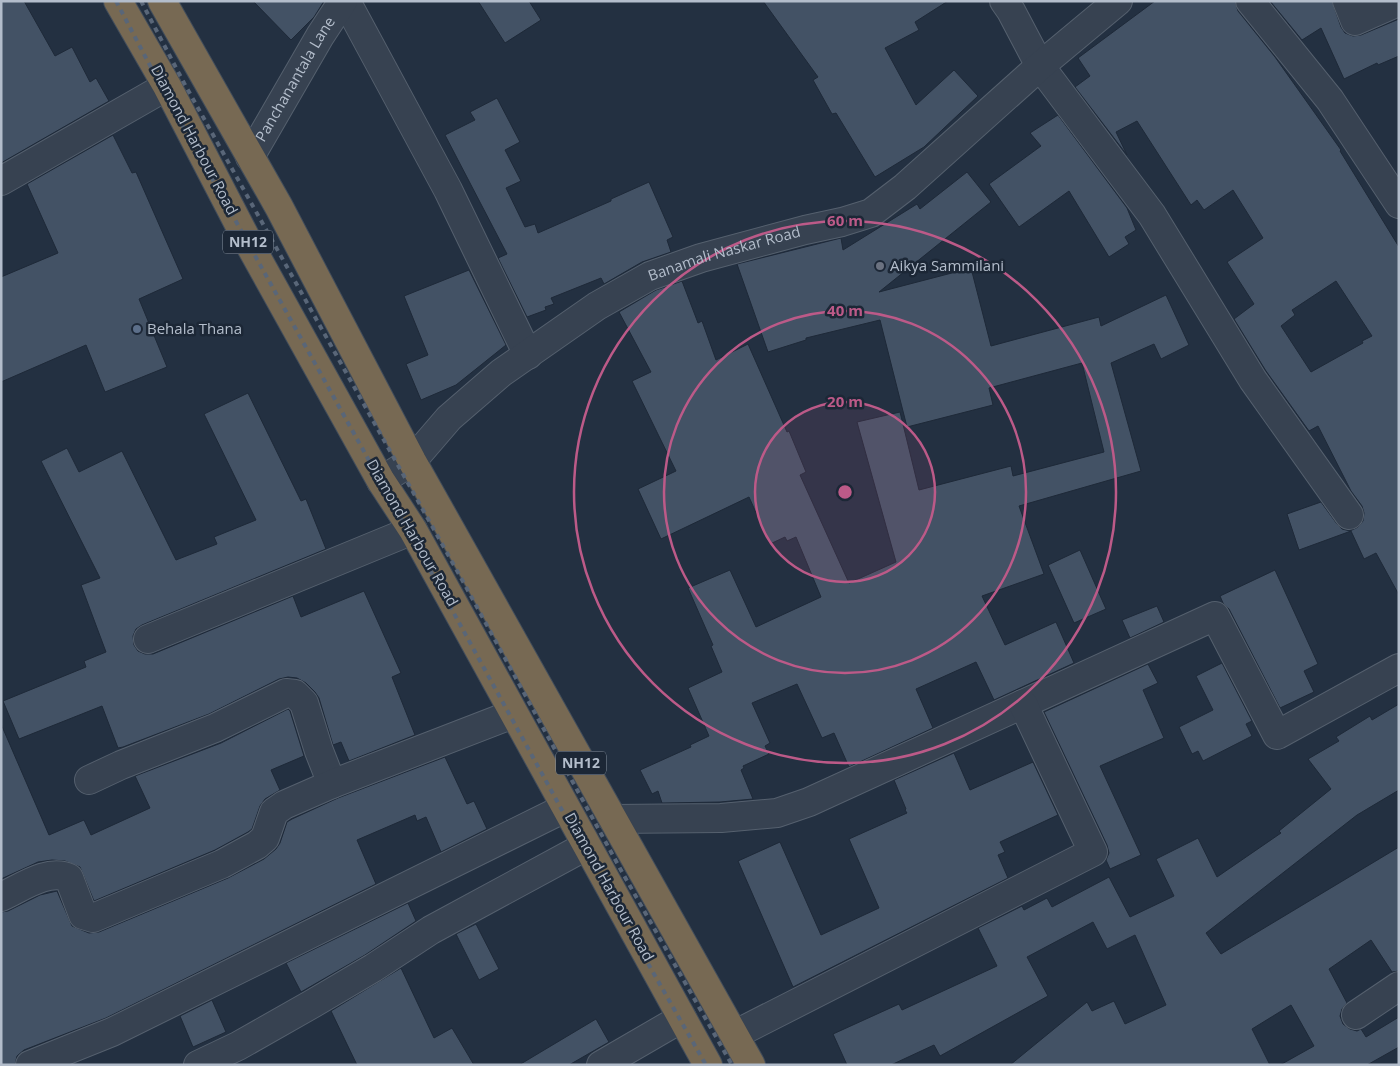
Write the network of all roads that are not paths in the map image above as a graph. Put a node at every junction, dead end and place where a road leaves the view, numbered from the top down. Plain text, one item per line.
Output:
1 (118, 1) edge
2 (162, 1) edge
3 (344, 1) edge
4 (1004, 1) edge
5 (1118, 1) edge
6 (1250, 1) edge
7 (1347, 1) edge
8 (1399, 3) edge
9 (1040, 66) junction
10 (167, 86) junction
11 (250, 157) junction
12 (1, 182) edge
13 (1399, 204) edge
14 (528, 355) junction
15 (412, 461) junction
16 (381, 481) junction
17 (1349, 515) dead end
18 (413, 530) junction
19 (148, 639) dead end
20 (1399, 668) edge
21 (1022, 704) junction
22 (513, 714) junction
23 (89, 780) dead end
24 (332, 784) junction
25 (565, 808) junction
26 (613, 819) junction
27 (586, 846) junction
28 (1, 897) edge
29 (1399, 986) edge
30 (1356, 1015) dead end
31 (682, 1018) junction
32 (734, 1036) junction
33 (30, 1065) edge
34 (198, 1065) edge
35 (601, 1065) edge
36 (708, 1065) edge
37 (751, 1065) edge

1 - 10 highway, Diamond Harbour Road / NH12
2 - 11 highway, NH12
3 - 11 street, Panchanantala Lane
3 - 14 street
4 - 9 street
5 - 9 street, Banamali Naskar Road
6 - 13 street
7 - 8 street
9 - 14 street, Banamali Naskar Road
9 - 17 street
10 - 12 street
10 - 16 highway, Diamond Harbour Road / NH12
11 - 15 highway, NH12
14 - 15 street, Banamali Naskar Road
15 - 16 street, Banamali Naskar Road
15 - 26 highway, NH12
16 - 18 highway, Diamond Harbour Road / NH12
18 - 19 street
18 - 22 highway, Diamond Harbour Road / NH12
20 - 21 street
21 - 26 street
21 - 32 street
22 - 24 street
22 - 25 highway, Diamond Harbour Road / NH12
23 - 24 street
24 - 28 street
25 - 27 highway, Diamond Harbour Road / NH12
25 - 33 street
26 - 32 highway, NH12
27 - 31 highway, Diamond Harbour Road / NH12
27 - 34 street
29 - 30 street
31 - 35 street
31 - 36 highway, Diamond Harbour Road / NH12
32 - 37 highway, NH12

